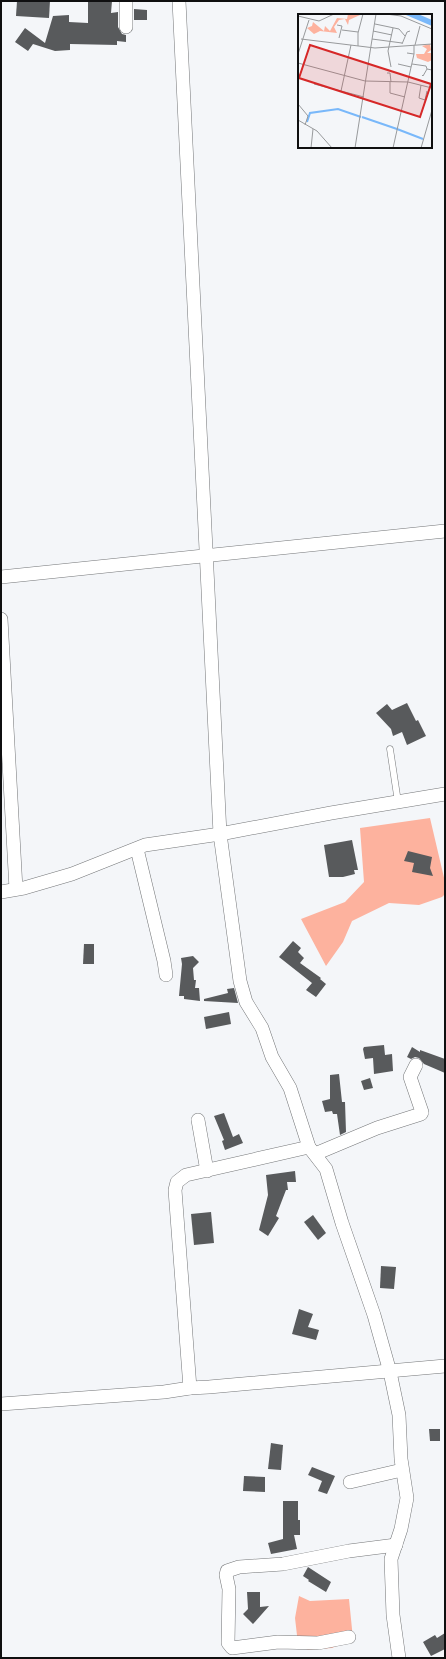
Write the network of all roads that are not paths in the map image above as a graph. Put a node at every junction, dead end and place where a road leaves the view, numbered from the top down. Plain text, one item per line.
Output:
1 (126, 1) edge
2 (179, 1) edge
3 (126, 27) dead end
4 (445, 531) edge
5 (206, 556) junction
6 (1, 577) edge
7 (1, 619) edge
8 (390, 749) dead end
9 (445, 794) edge
10 (398, 802) junction
11 (220, 834) junction
12 (137, 849) junction
13 (16, 889) junction
14 (1, 892) edge
15 (166, 975) dead end
16 (416, 1065) dead end
17 (198, 1120) dead end
18 (312, 1151) junction
19 (207, 1171) junction
20 (445, 1366) edge
21 (390, 1372) junction
22 (190, 1388) junction
23 (1, 1404) edge
24 (402, 1470) junction
25 (350, 1482) dead end
26 (396, 1546) junction
27 (349, 1637) dead end
28 (399, 1658) edge

1 - 3 street
2 - 5 street
4 - 5 street
5 - 6 street
5 - 11 street
7 - 13 street
8 - 10 lane
9 - 10 street
10 - 11 street
11 - 12 street
11 - 18 street
12 - 13 street
12 - 15 street
13 - 14 street
16 - 18 street
17 - 19 street
18 - 19 street
18 - 21 street
19 - 22 street
20 - 21 street
21 - 22 street
21 - 24 street
22 - 23 street
24 - 25 street
24 - 26 street
26 - 27 street
26 - 28 street

